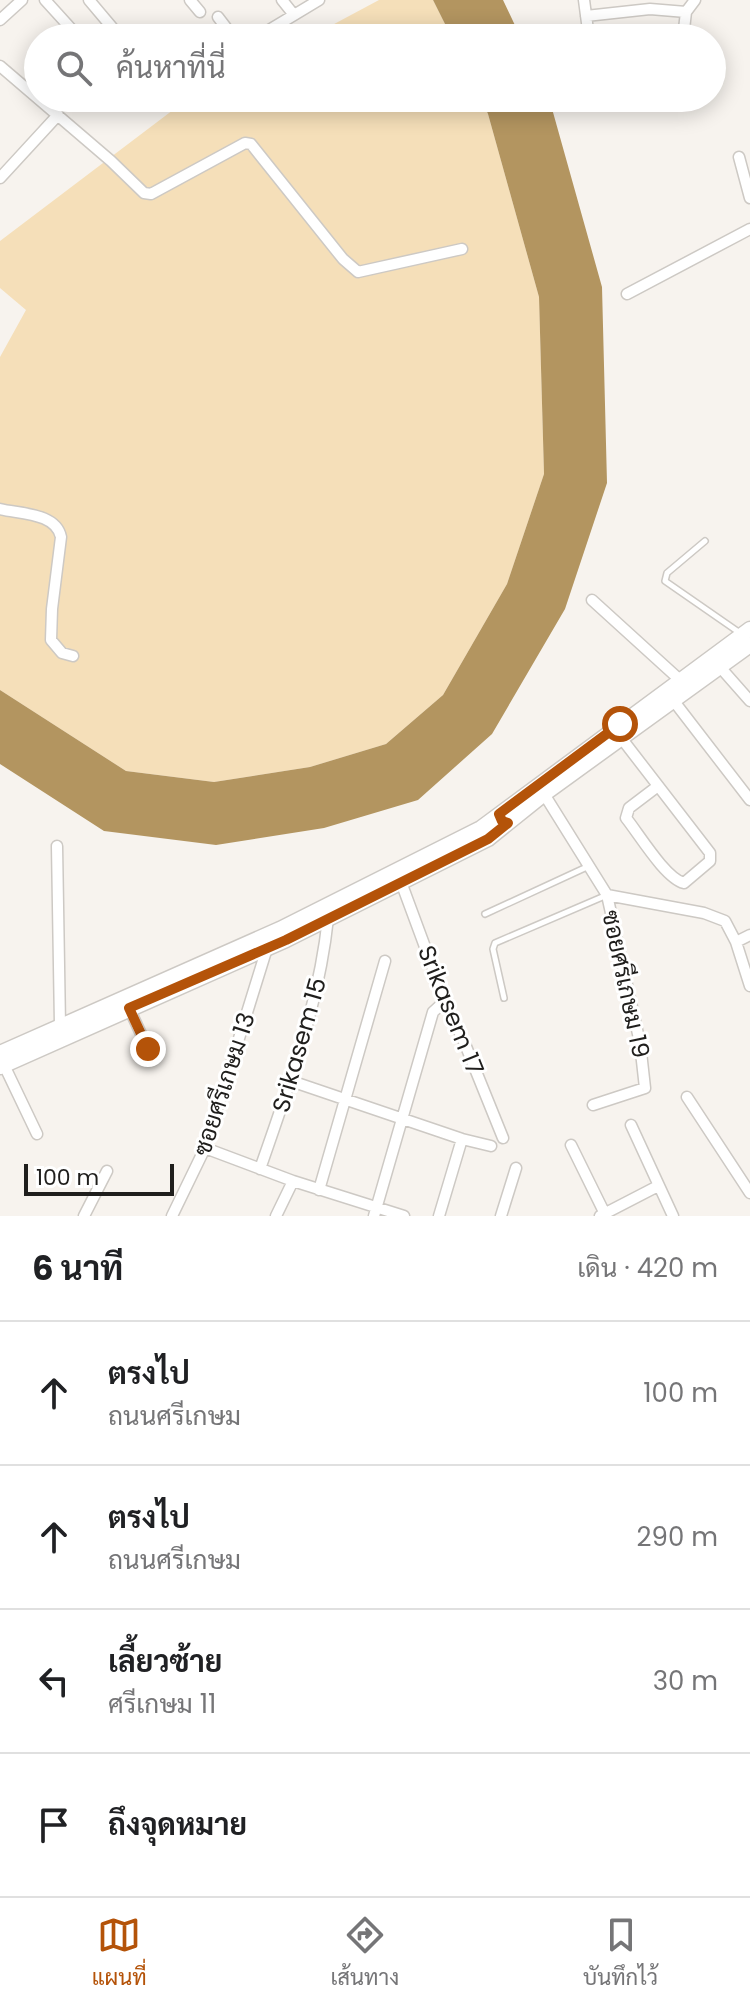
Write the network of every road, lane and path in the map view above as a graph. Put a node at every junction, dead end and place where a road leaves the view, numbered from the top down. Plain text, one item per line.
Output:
1 (22, 0) edge
2 (45, 0) edge
3 (89, 0) edge
4 (190, 0) edge
5 (282, 0) edge
6 (319, 0) edge
7 (584, 0) edge
8 (695, 0) edge
9 (200, 12) dead end
10 (686, 12) junction
11 (294, 15) junction
12 (586, 16) junction
13 (218, 17) dead end
14 (0, 20) edge
15 (67, 24) edge
16 (109, 24) edge
17 (223, 24) edge
18 (279, 24) edge
19 (587, 24) edge
20 (685, 24) edge
21 (0, 66) edge
22 (24, 86) edge
23 (54, 112) edge
24 (58, 115) junction
25 (739, 157) dead end
26 (0, 178) edge
27 (750, 198) edge
28 (750, 229) edge
29 (462, 249) dead end
30 (627, 294) dead end
31 (0, 509) edge
32 (705, 541) dead end
33 (592, 600) dead end
34 (747, 636) edge
35 (73, 656) dead end
36 (720, 667) junction
37 (680, 680) junction
38 (673, 700) junction
39 (750, 701) edge
40 (622, 739) junction
41 (658, 786) junction
42 (544, 794) junction
43 (750, 800) edge
44 (499, 822) junction
45 (57, 846) dead end
46 (589, 866) junction
47 (401, 882) junction
48 (607, 895) junction
49 (485, 914) dead end
50 (328, 918) junction
51 (750, 935) edge
52 (736, 942) junction
53 (267, 948) junction
54 (385, 961) dead end
55 (750, 986) edge
56 (504, 998) dead end
57 (445, 1001) junction
58 (129, 1008) junction
59 (60, 1025) junction
60 (148, 1049) dead end
61 (1, 1062) edge
62 (291, 1081) junction
63 (687, 1097) dead end
64 (345, 1100) junction
65 (593, 1105) dead end
66 (402, 1117) junction
67 (631, 1125) dead end
68 (37, 1134) dead end
69 (503, 1138) dead end
70 (462, 1139) junction
71 (571, 1145) dead end
72 (491, 1146) dead end
73 (205, 1148) junction
74 (516, 1168) dead end
75 (260, 1169) junction
76 (107, 1171) dead end
77 (293, 1181) junction
78 (658, 1186) junction
79 (319, 1190) junction
80 (750, 1193) edge
81 (375, 1212) edge
82 (603, 1215) edge
83 (84, 1216) edge
84 (172, 1216) edge
85 (276, 1216) edge
86 (404, 1216) edge
87 (439, 1216) edge
88 (501, 1216) edge
89 (673, 1216) edge

1 - 14 street
2 - 15 street
3 - 16 street
4 - 9 street
5 - 11 street
6 - 11 street
7 - 12 street
8 - 10 street
10 - 12 street
10 - 20 street
11 - 18 street
12 - 19 street
13 - 17 street
21 - 22 street
23 - 24 street
24 - 26 street
24 - 29 street
25 - 27 street
28 - 30 street
31 - 35 street
32 - 34 lane
33 - 37 street
34 - 36 main road
34 - 37 main road
36 - 38 main road
36 - 39 street
37 - 44 main road
38 - 40 main road
38 - 43 street
40 - 41 street
40 - 42 main road
41 - 41 street
42 - 44 main road
42 - 46 street, ซอยศรีเกษม 19
44 - 47 main road
44 - 59 main road
45 - 59 street
46 - 48 street, ซอยศรีเกษม 19
46 - 49 lane
47 - 50 main road
47 - 57 street, Srikasem 17
48 - 52 street
48 - 56 lane
48 - 65 street, ซอยศรีเกษม 19
50 - 53 main road
50 - 62 street, Srikasem 15
51 - 52 street
52 - 55 street
53 - 58 main road
53 - 73 street, ซอยศรีเกษม 13
54 - 64 street
57 - 66 street
57 - 69 street, Srikasem 17
58 - 60 street
58 - 61 main road
59 - 61 main road
61 - 68 street
62 - 64 street
62 - 75 street, Srikasem 15
63 - 80 street
64 - 66 street
64 - 79 street
66 - 70 street
66 - 81 street
67 - 78 street
70 - 72 street
70 - 87 street
71 - 82 street
73 - 75 street
73 - 84 street, ซอยศรีเกษม 13
74 - 88 street
75 - 77 street
76 - 83 street
77 - 79 street
77 - 85 street
78 - 82 street
78 - 89 street
79 - 81 street
81 - 86 street

